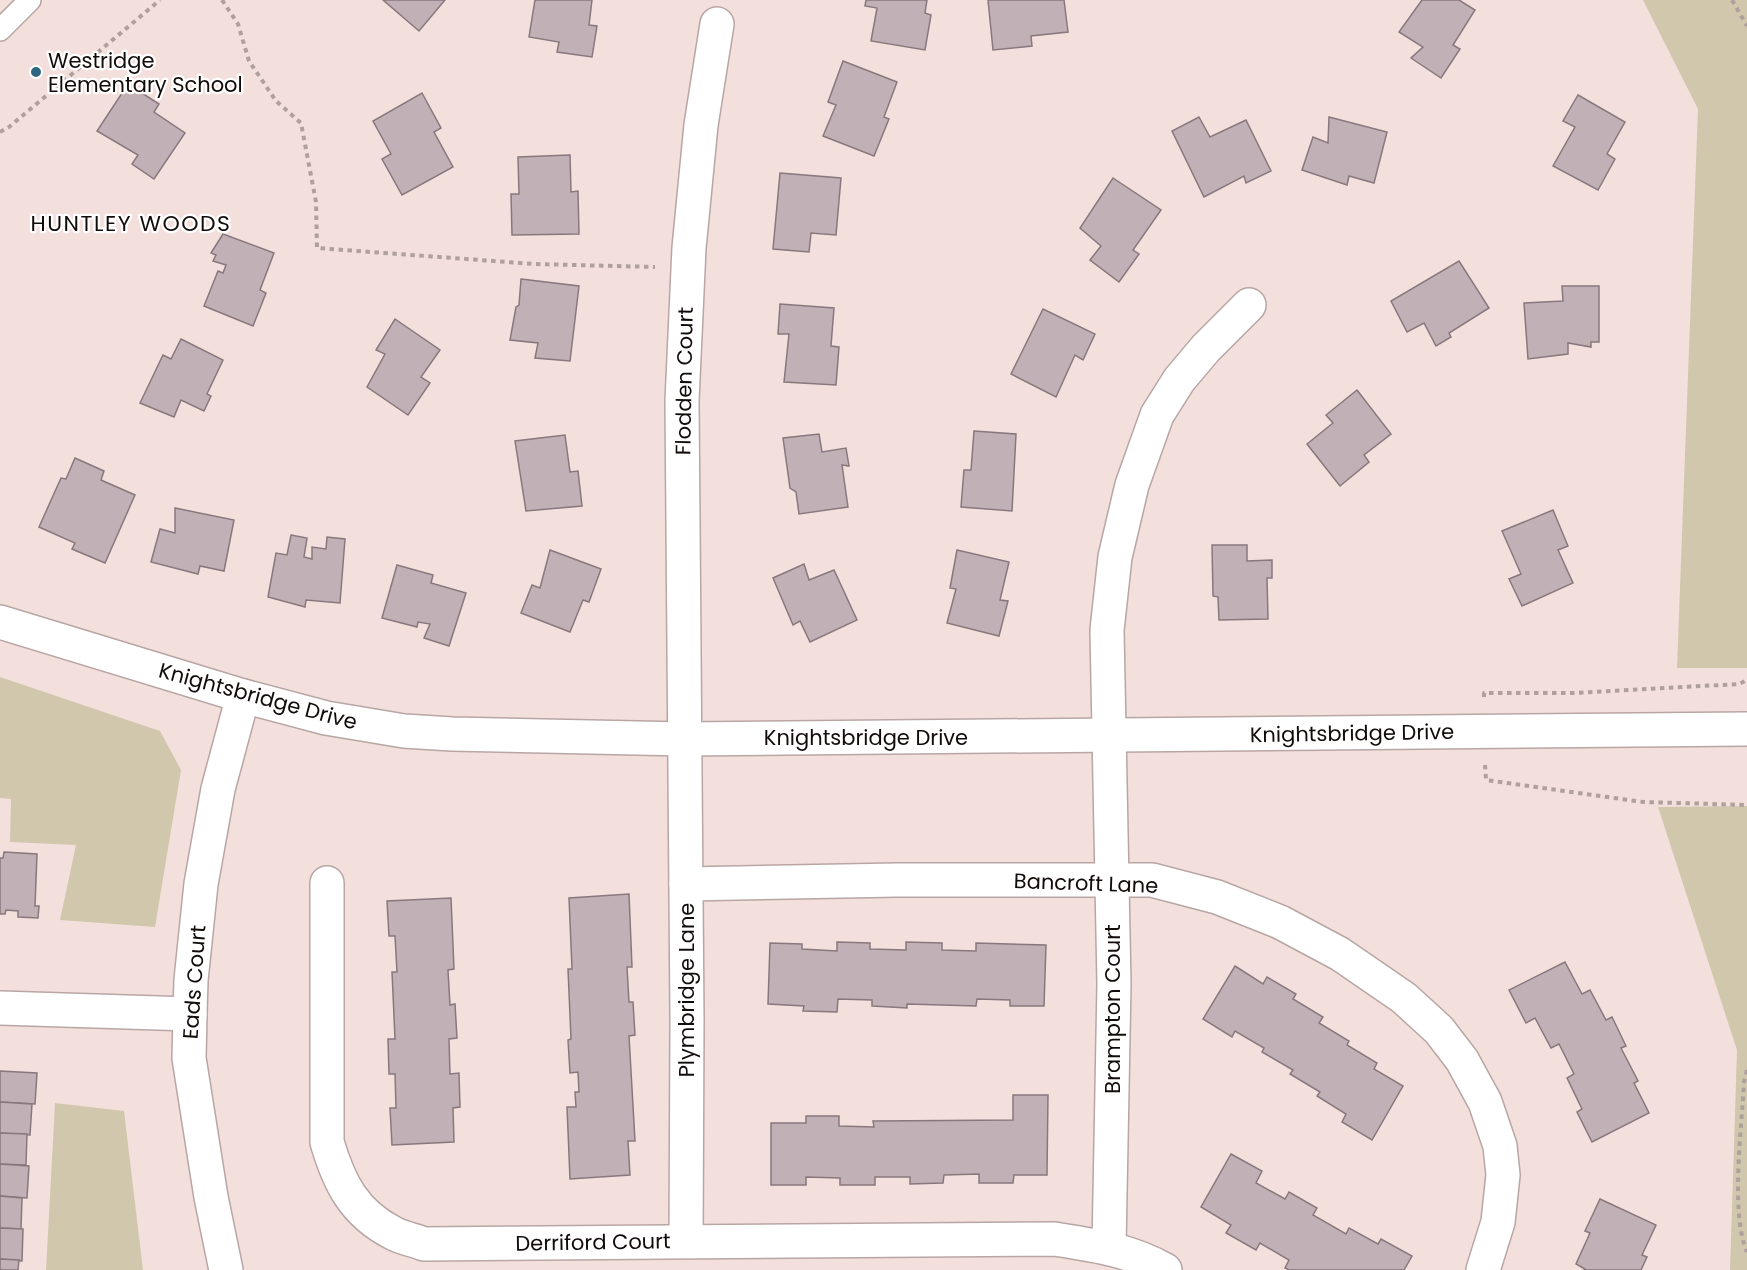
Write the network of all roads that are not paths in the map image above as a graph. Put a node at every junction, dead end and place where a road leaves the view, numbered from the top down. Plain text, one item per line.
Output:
1 (30, 0) edge
2 (717, 24) dead end
3 (0, 30) edge
4 (1249, 305) dead end
5 (0, 622) edge
6 (243, 696) junction
7 (1747, 729) edge
8 (1108, 735) junction
9 (684, 739) junction
10 (1111, 880) junction
11 (327, 883) dead end
12 (686, 884) junction
13 (0, 1008) edge
14 (190, 1014) junction
15 (686, 1241) junction
16 (1109, 1247) junction
17 (226, 1270) edge
18 (1165, 1270) edge
19 (1483, 1270) edge

1 - 3 lane
2 - 9 street, Flodden Court
4 - 8 street, Brampton Court
5 - 6 street, Knightsbridge Drive
6 - 9 street, Knightsbridge Drive
6 - 14 street, Eads Court
7 - 8 street, Knightsbridge Drive
8 - 9 street, Knightsbridge Drive
8 - 10 street, Brampton Court
9 - 12 street, Plymbridge Lane
10 - 12 street, Bancroft Lane
10 - 16 street, Brampton Court
10 - 19 street, Bancroft Lane
11 - 15 street, Derriford Court
12 - 15 street, Plymbridge Lane
13 - 14 street
14 - 17 street, Eads Court
15 - 16 street, Derriford Court
16 - 18 street, Derriford Court

